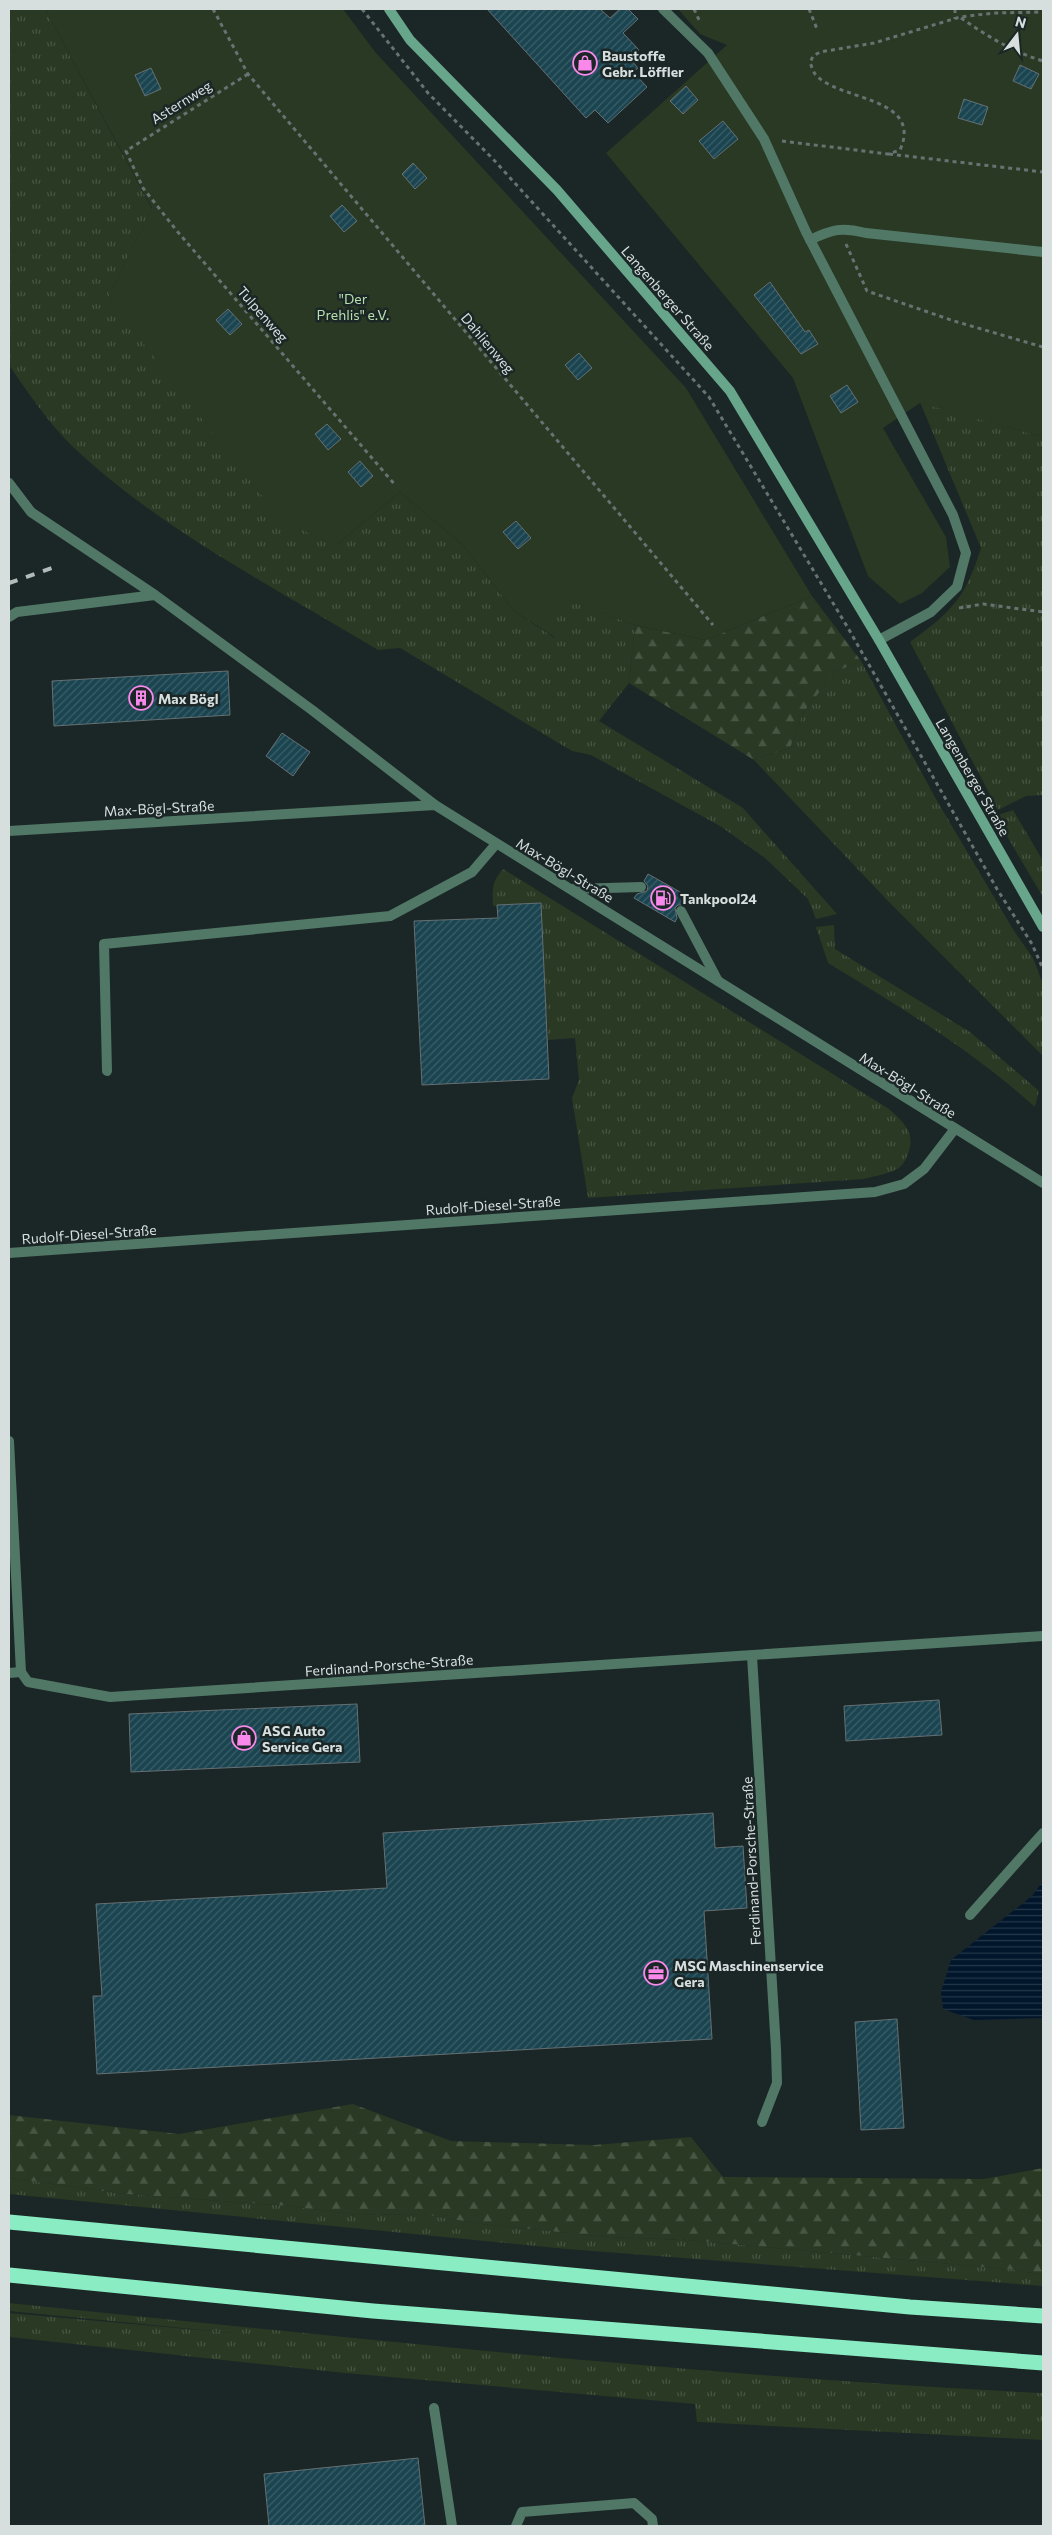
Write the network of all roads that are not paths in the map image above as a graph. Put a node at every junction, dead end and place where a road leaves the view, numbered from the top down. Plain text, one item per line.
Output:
1 (389, 9) edge
2 (663, 9) edge
3 (810, 240) junction
4 (1043, 252) edge
5 (9, 484) edge
6 (13, 496) edge
7 (156, 595) junction
8 (9, 617) edge
9 (879, 640) junction
10 (435, 805) junction
11 (9, 831) edge
12 (496, 844) junction
13 (641, 887) dead end
14 (573, 889) junction
15 (681, 911) dead end
16 (1043, 928) edge
17 (718, 981) junction
18 (107, 1071) dead end
19 (954, 1130) junction
20 (1043, 1184) edge
21 (9, 1254) edge
22 (9, 1441) edge
23 (1043, 1636) edge
24 (752, 1656) junction
25 (21, 1672) junction
26 (9, 1673) edge
27 (1043, 1833) edge
28 (970, 1915) dead end
29 (762, 2122) dead end
30 (9, 2222) edge
31 (9, 2275) edge
32 (1043, 2316) edge
33 (1043, 2363) edge
34 (434, 2408) dead end
35 (452, 2526) edge
36 (516, 2526) edge
37 (653, 2526) edge

1 - 9 main road, Langenberger Straße
2 - 3 street
3 - 4 street
3 - 9 street
5 - 6 street
6 - 7 street
7 - 8 street
7 - 10 street
9 - 16 main road, Langenberger Straße
10 - 11 street, Max-Bögl-Straße
10 - 12 street, Max-Bögl-Straße
12 - 14 street, Max-Bögl-Straße
12 - 18 street
13 - 14 street
14 - 17 street, Max-Bögl-Straße
15 - 17 street
17 - 19 street, Max-Bögl-Straße
19 - 20 street, Max-Bögl-Straße
19 - 21 street, Rudolf-Diesel-Straße
22 - 25 street
23 - 24 street, Ferdinand-Porsche-Straße
24 - 25 street, Ferdinand-Porsche-Straße
24 - 29 street, Ferdinand-Porsche-Straße
25 - 26 street
27 - 28 street
30 - 32 highway
31 - 33 highway
34 - 35 street
36 - 37 street

